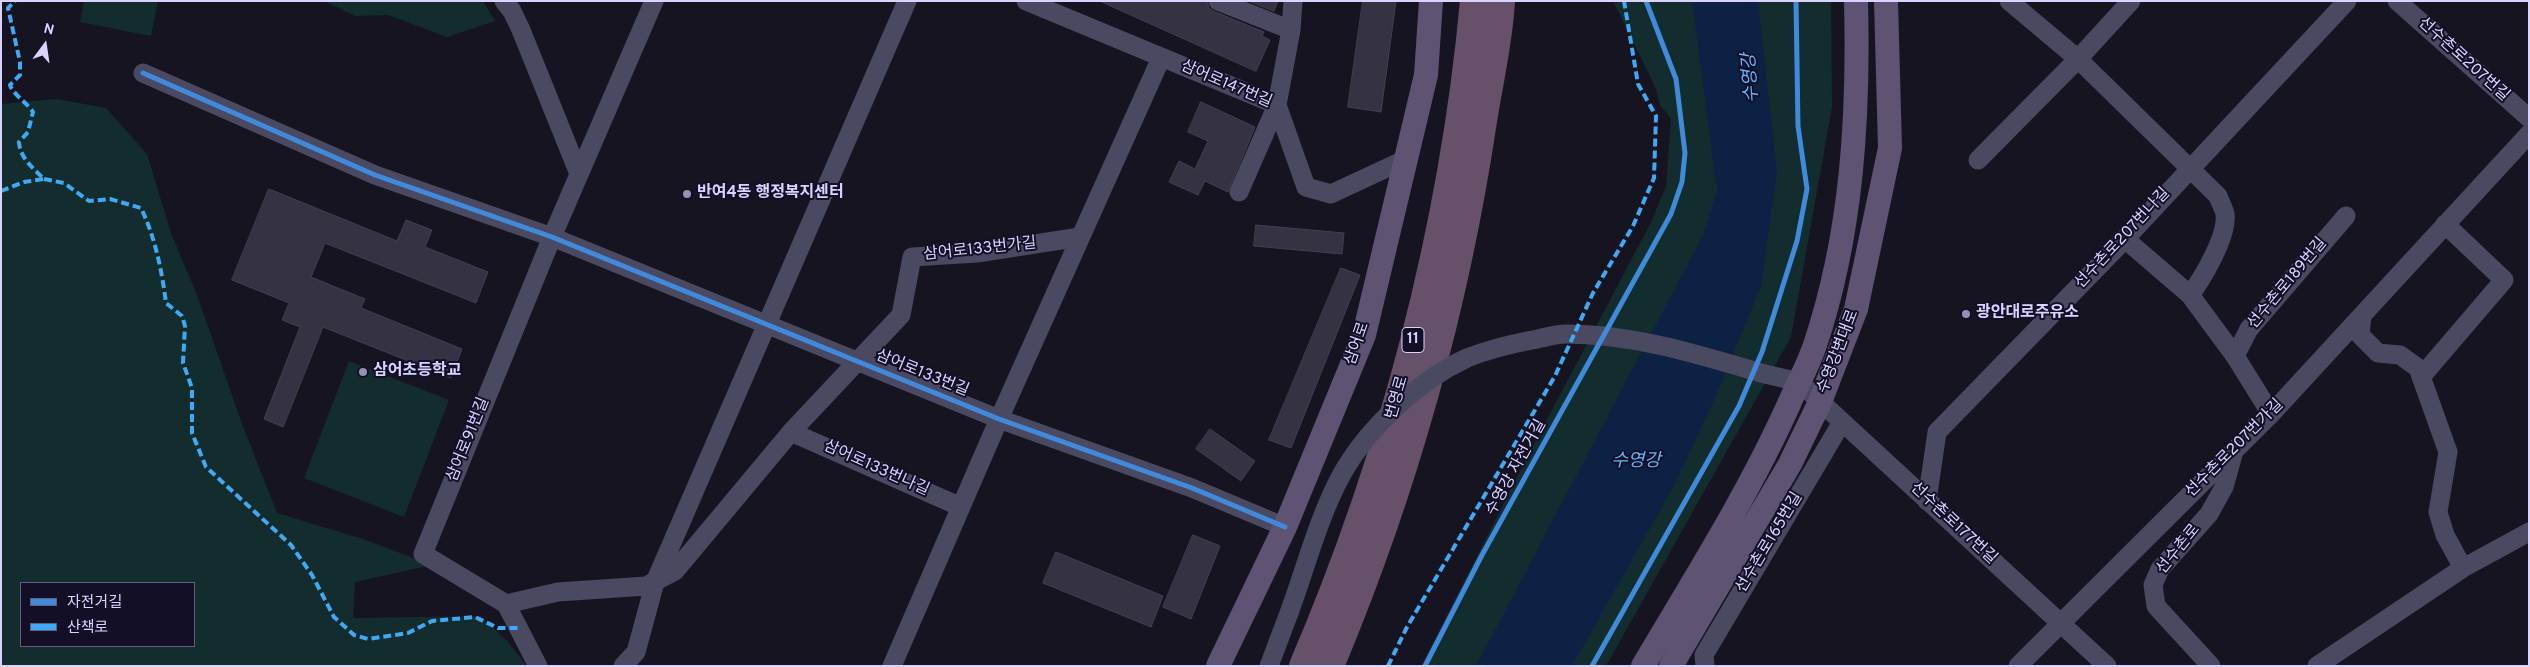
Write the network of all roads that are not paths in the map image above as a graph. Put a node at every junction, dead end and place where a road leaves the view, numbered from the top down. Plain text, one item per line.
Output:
1 (504, 1) edge
2 (654, 1) edge
3 (907, 1) edge
4 (1026, 1) edge
5 (1218, 1) edge
6 (1293, 1) edge
7 (1431, 1) edge
8 (1474, 1) edge
9 (1501, 1) edge
10 (1856, 1) edge
11 (1886, 1) edge
12 (2009, 1) edge
13 (2131, 1) edge
14 (2347, 1) edge
15 (2397, 1) edge
16 (1291, 30) junction
17 (1161, 58) junction
18 (2078, 59) junction
19 (143, 73) dead end
20 (1277, 105) junction
21 (2529, 118) edge
22 (2529, 134) edge
23 (1406, 159) junction
24 (1978, 160) dead end
25 (2189, 168) junction
26 (579, 174) junction
27 (1239, 192) dead end
28 (2346, 216) dead end
29 (2445, 224) junction
30 (552, 237) junction
31 (1080, 237) junction
32 (2125, 240) junction
33 (2190, 295) junction
34 (2362, 315) junction
35 (767, 324) junction
36 (2235, 356) junction
37 (858, 361) junction
38 (2421, 377) junction
39 (1799, 382) junction
40 (1820, 402) junction
41 (2271, 414) junction
42 (998, 419) junction
43 (1842, 422) junction
44 (791, 432) junction
45 (2234, 451) junction
46 (1927, 501) junction
47 (961, 507) junction
48 (1285, 527) junction
49 (2529, 532) edge
50 (2463, 568) junction
51 (655, 582) junction
52 (506, 604) junction
53 (2061, 623) junction
54 (538, 666) edge
55 (623, 666) edge
56 (892, 666) edge
57 (1218, 666) edge
58 (1269, 666) edge
59 (1303, 666) edge
60 (1330, 666) edge
61 (1643, 666) edge
62 (1671, 666) edge
63 (1705, 666) edge
64 (2018, 666) edge
65 (2107, 666) edge
66 (2211, 666) edge
67 (2317, 666) edge

1 - 26 street
2 - 26 street
3 - 35 street
4 - 17 street, 삼어로147번길
5 - 16 street
6 - 16 street
7 - 23 main road, 삼어로
8 - 59 highway, 번영로 / 11
9 - 60 highway, 번영로 / 11
10 - 39 main road, 수영강변대로
11 - 40 main road, 수영강변대로
12 - 18 street
13 - 18 street
14 - 25 street, 선수촌로207번나길
15 - 21 street, 선수촌로207번길
16 - 20 street
17 - 20 street, 삼어로147번길
17 - 31 street
18 - 24 street
18 - 25 street
19 - 30 street, 삼어로133번길
20 - 23 street, 삼어로147번길
20 - 27 street
22 - 29 street, 선수촌로207번가길
23 - 48 main road, 삼어로
25 - 32 street, 선수촌로207번나길
25 - 33 street
26 - 30 street
28 - 36 street, 선수촌로189번길
29 - 34 street, 선수촌로207번가길
29 - 38 street
30 - 35 street, 삼어로133번길
30 - 52 street, 삼어로91번길
31 - 37 street, 삼어로133번가길
31 - 42 street
32 - 33 street
32 - 46 street, 선수촌로207번나길
33 - 36 street
34 - 38 street
34 - 41 street, 선수촌로207번가길
35 - 37 street, 삼어로133번길
35 - 51 street
36 - 41 street
37 - 42 street, 삼어로133번길
37 - 44 street, 삼어로133번길
38 - 50 street
39 - 40 street, 선수촌로177번길
39 - 58 street, bridge
39 - 61 main road, 수영강변대로
40 - 43 street, 선수촌로177번길
40 - 62 main road, 수영강변대로
41 - 45 street, 선수촌로207번가길
42 - 47 street
42 - 48 street, 삼어로133번길
43 - 46 street, 선수촌로177번길
43 - 63 street, 선수촌로165번길
44 - 47 street, 삼어로133번나길
44 - 51 street, 삼어로133번길
45 - 53 street, 선수촌로207번가길
45 - 66 street, 선수촌로
46 - 53 street, 선수촌로177번길
47 - 56 street
48 - 57 main road, 삼어로
49 - 50 street
50 - 67 street
51 - 52 street
51 - 55 street
52 - 54 street
53 - 64 street, 선수촌로207번가길
53 - 65 street, 선수촌로177번길

